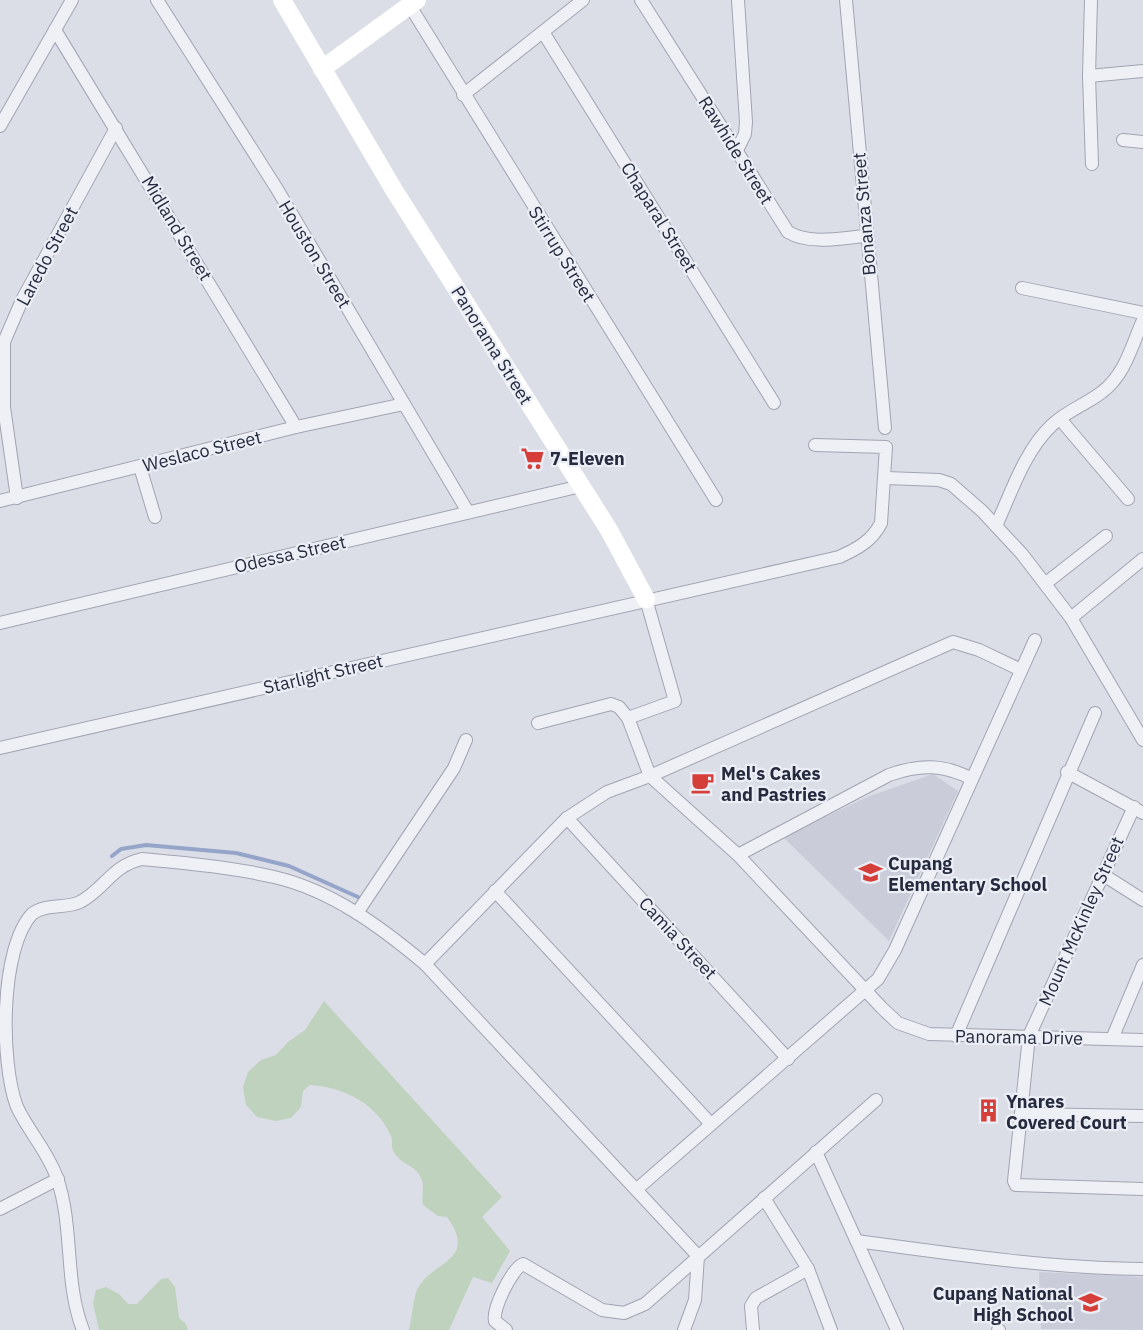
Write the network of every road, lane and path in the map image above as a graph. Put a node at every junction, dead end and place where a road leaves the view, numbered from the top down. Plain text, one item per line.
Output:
1 (72, 0) edge
2 (157, 0) edge
3 (282, 0) edge
4 (583, 0) edge
5 (641, 0) edge
6 (738, 0) edge
7 (846, 0) edge
8 (1091, 0) edge
9 (413, 3) edge
10 (55, 30) junction
11 (543, 32) junction
12 (322, 69) junction
13 (1143, 71) edge
14 (1089, 76) junction
15 (463, 95) junction
16 (0, 126) edge
17 (116, 128) junction
18 (1123, 140) dead end
19 (1143, 142) edge
20 (737, 150) junction
21 (1092, 164) dead end
22 (866, 236) junction
23 (1022, 288) dead end
24 (1143, 313) edge
25 (1143, 320) edge
26 (774, 403) dead end
27 (404, 404) junction
28 (1060, 419) junction
29 (296, 427) junction
30 (885, 428) dead end
31 (815, 445) dead end
32 (140, 467) junction
33 (886, 478) junction
34 (581, 486) junction
35 (17, 498) junction
36 (716, 500) dead end
37 (1128, 500) dead end
38 (0, 501) edge
39 (468, 512) junction
40 (155, 518) dead end
41 (996, 526) junction
42 (1106, 536) dead end
43 (1143, 559) edge
44 (1046, 583) junction
45 (646, 599) junction
46 (1071, 618) junction
47 (0, 623) edge
48 (1035, 640) dead end
49 (1021, 670) junction
50 (1095, 713) dead end
51 (628, 718) junction
52 (538, 723) dead end
53 (466, 740) dead end
54 (1143, 740) edge
55 (0, 748) edge
56 (1067, 772) junction
57 (650, 776) junction
58 (972, 779) junction
59 (1138, 810) edge
60 (567, 818) junction
61 (738, 855) junction
62 (1102, 874) junction
63 (495, 891) junction
64 (1143, 900) edge
65 (357, 913) junction
66 (425, 964) junction
67 (1143, 965) edge
68 (867, 992) junction
69 (956, 1036) junction
70 (1029, 1036) junction
71 (1112, 1039) junction
72 (1143, 1040) edge
73 (788, 1059) junction
74 (4, 1082) edge
75 (876, 1100) dead end
76 (1022, 1114) junction
77 (1143, 1116) edge
78 (711, 1124) junction
79 (816, 1152) junction
80 (58, 1179) junction
81 (637, 1189) junction
82 (1143, 1189) edge
83 (764, 1198) junction
84 (0, 1209) edge
85 (857, 1241) junction
86 (698, 1256) junction
87 (808, 1269) junction
88 (1143, 1269) edge
89 (83, 1330) edge
90 (506, 1330) edge
91 (684, 1330) edge
92 (753, 1330) edge
93 (831, 1330) edge
94 (897, 1330) edge

1 - 10 street
2 - 27 street, Houston Street
3 - 12 street, Panorama Street
4 - 11 street
5 - 20 street, Rawhide Street
6 - 20 street
7 - 22 street, Bonanza Street
8 - 14 street
9 - 12 street
9 - 15 street, Stirrup Street
10 - 16 street
10 - 17 street, Midland Street
11 - 15 street
11 - 26 street, Chaparal Street
12 - 34 street, Panorama Street
13 - 14 street
14 - 21 street
15 - 36 street, Stirrup Street
17 - 29 street, Midland Street
17 - 35 street, Laredo Street
18 - 19 street
20 - 22 street, Rawhide Street
22 - 30 street, Bonanza Street
23 - 24 street
25 - 28 street
27 - 29 street, Weslaco Street
27 - 39 street, Houston Street
28 - 37 street
28 - 41 street
29 - 32 street, Weslaco Street
31 - 33 street, Starlight Street
32 - 35 street, Weslaco Street
32 - 40 street
33 - 41 street
33 - 45 street, Starlight Street
34 - 39 street, Odessa Street
34 - 45 street, Panorama Street
35 - 38 street, Weslaco Street
39 - 47 street, Odessa Street
41 - 44 street
42 - 44 street
43 - 46 street
44 - 46 street
45 - 51 street, Panorama Street
45 - 55 street, Starlight Street
46 - 54 street
48 - 49 street
49 - 57 street
49 - 58 street
50 - 56 street
51 - 52 street
51 - 57 street
53 - 65 street
56 - 59 street
56 - 69 street
57 - 60 street
57 - 61 street
58 - 61 street
58 - 68 street
59 - 62 street, Mount McKinley Street
60 - 63 street
60 - 73 street, Camia Street
61 - 68 street
62 - 64 street
62 - 70 street, Mount McKinley Street
63 - 66 street
63 - 78 street
65 - 66 street
65 - 74 street
66 - 81 street
67 - 71 street
68 - 69 street, Panorama Drive
68 - 73 street
69 - 70 street, Panorama Drive
70 - 71 street, Panorama Drive
70 - 76 street, Mount McKinley Street
71 - 72 street, Panorama Drive
73 - 78 street
74 - 80 street
75 - 79 street
76 - 77 street
76 - 82 street, Mount McKinley Street
78 - 81 street
79 - 83 street
79 - 85 street
80 - 84 street
80 - 89 street
81 - 86 street
83 - 86 street
83 - 87 street
85 - 88 street
85 - 94 street
86 - 90 street
86 - 91 street
87 - 92 street
87 - 93 street

